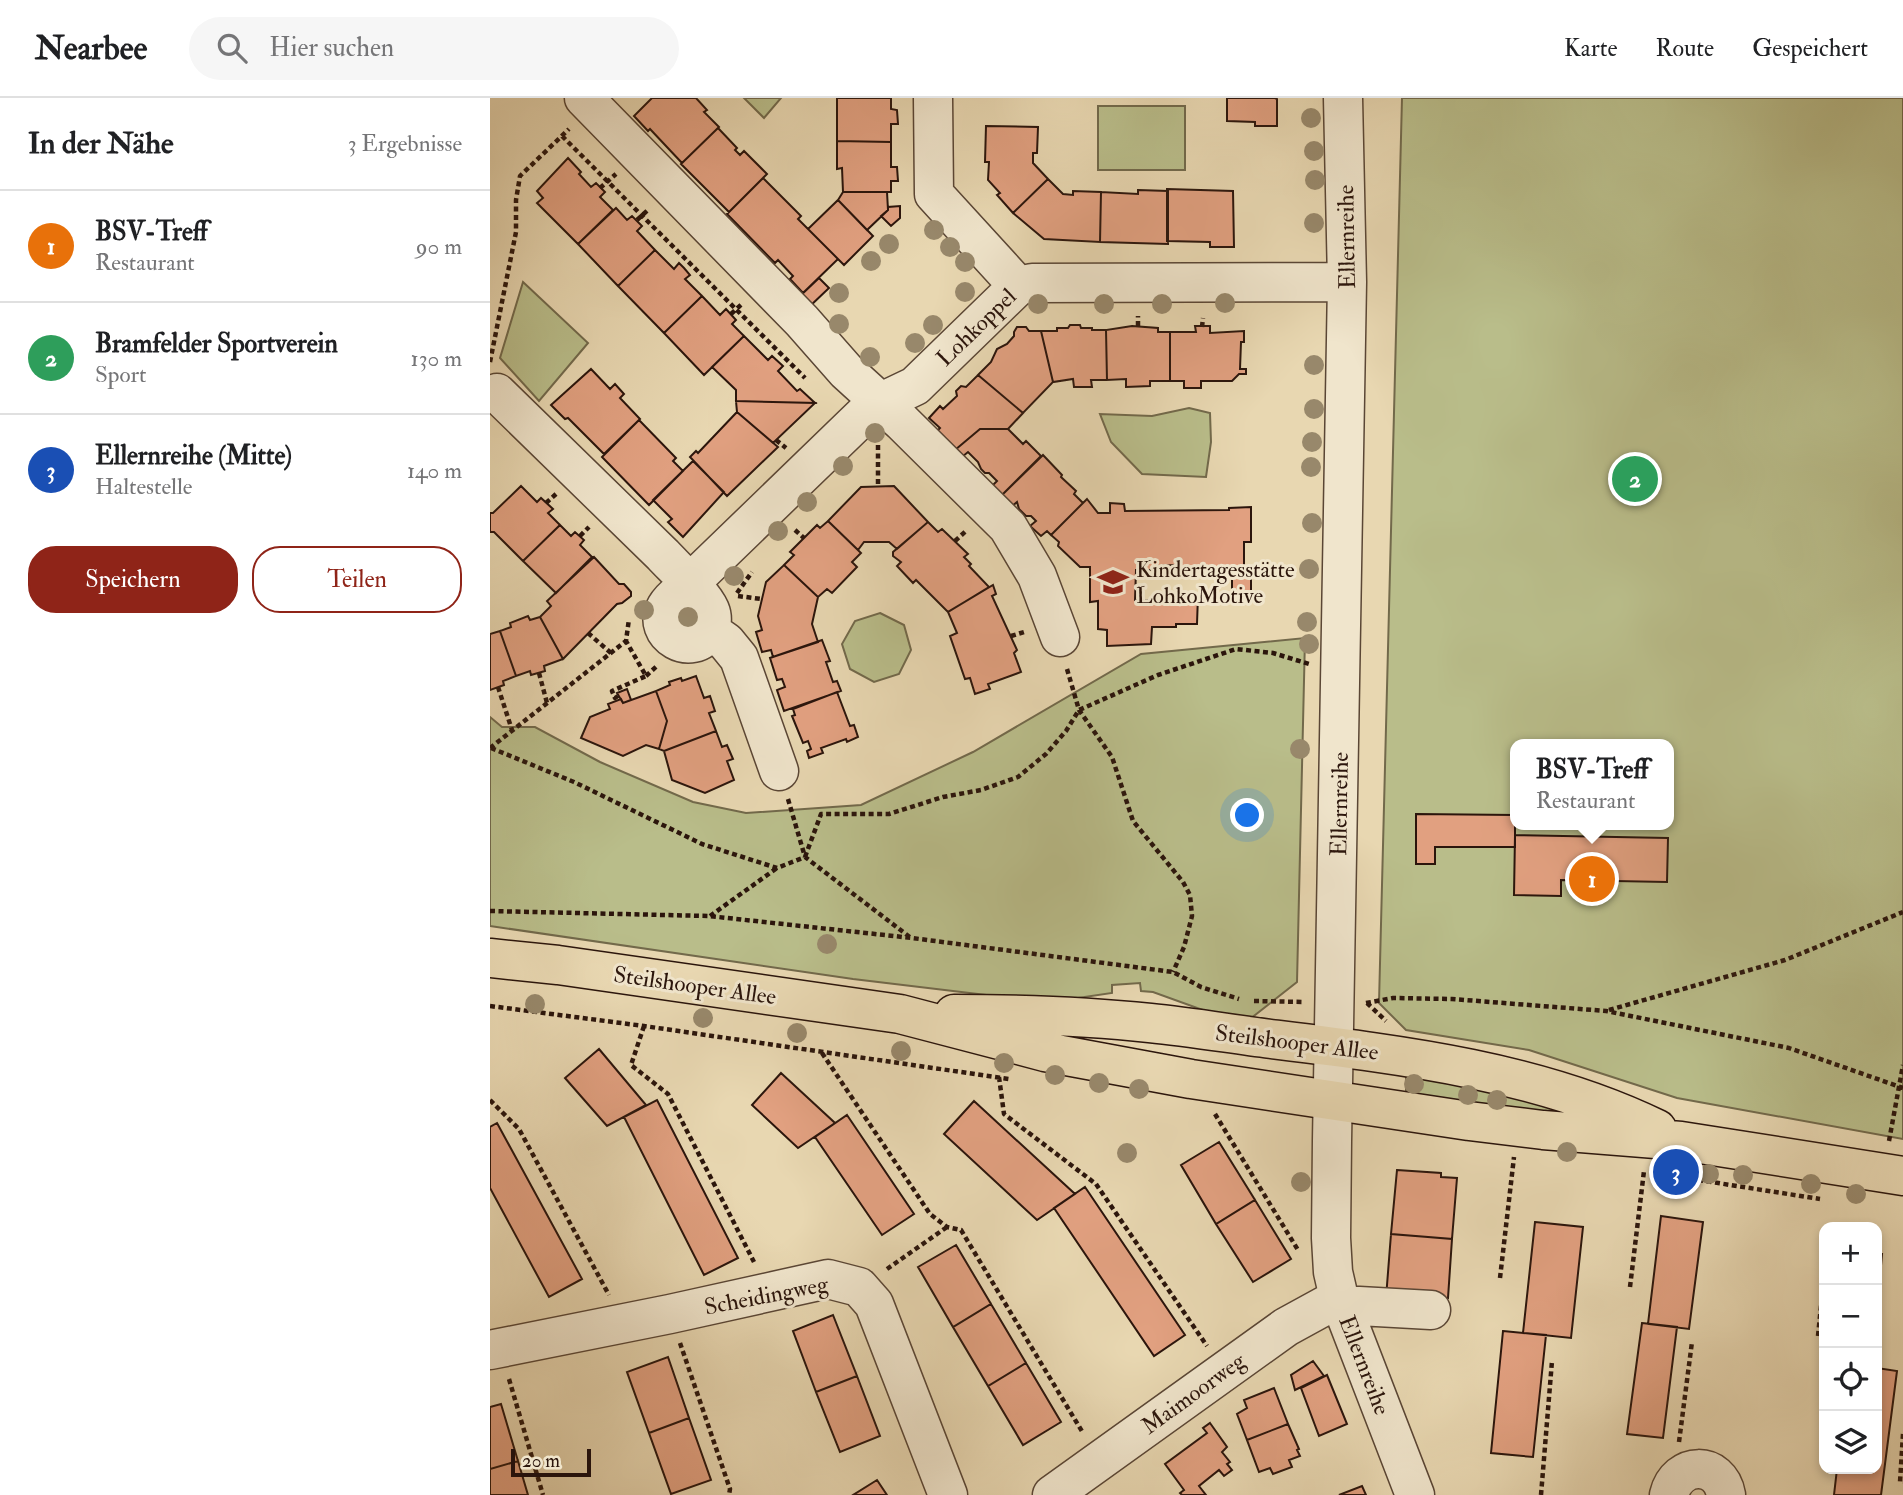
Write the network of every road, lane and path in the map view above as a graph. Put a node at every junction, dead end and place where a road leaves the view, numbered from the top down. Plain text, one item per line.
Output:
1 (933, 98) edge
2 (1343, 98) edge
3 (588, 102) edge
4 (562, 136) junction
5 (1347, 282) junction
6 (1018, 286) junction
7 (1212, 314) dead end
8 (1126, 316) dead end
9 (1138, 316) junction
10 (1151, 316) dead end
11 (1190, 317) dead end
12 (1203, 317) junction
13 (1138, 326) dead end
14 (1202, 327) dead end
15 (494, 378) edge
16 (808, 381) dead end
17 (886, 423) junction
18 (868, 454) dead end
19 (878, 487) dead end
20 (804, 520) dead end
21 (795, 530) junction
22 (786, 538) dead end
23 (804, 538) dead end
24 (753, 571) dead end
25 (689, 584) junction
26 (736, 595) junction
27 (761, 599) dead end
28 (629, 616) dead end
29 (588, 633) dead end
30 (718, 636) junction
31 (1060, 637) joint
32 (626, 641) junction
33 (611, 653) junction
34 (539, 673) dead end
35 (1341, 674) junction
36 (498, 687) dead end
37 (618, 696) dead end
38 (547, 703) junction
39 (1079, 710) junction
40 (512, 730) junction
41 (490, 748) edge
42 (779, 771) dead end
43 (796, 818) dead end
44 (805, 857) junction
45 (777, 868) junction
46 (490, 911) edge
47 (1903, 912) edge
48 (709, 916) junction
49 (912, 938) junction
50 (490, 958) edge
51 (1173, 972) junction
52 (1255, 1001) dead end
53 (1366, 1003) dead end
54 (1606, 1011) junction
55 (900, 1014) junction
56 (644, 1026) dead end
57 (1334, 1047) junction
58 (822, 1053) dead end
59 (1903, 1065) edge
60 (999, 1077) dead end
61 (1900, 1088) edge
62 (490, 1100) edge
63 (1333, 1101) junction
64 (1213, 1111) dead end
65 (1681, 1141) junction
66 (1514, 1151) dead end
67 (1644, 1171) dead end
68 (1894, 1174) edge
69 (947, 1227) junction
70 (1299, 1252) dead end
71 (1500, 1278) dead end
72 (1823, 1285) edge
73 (859, 1287) junction
74 (1630, 1287) dead end
75 (769, 1291) junction
76 (1340, 1302) junction
77 (1431, 1310) dead end
78 (670, 1314) junction
79 (625, 1323) junction
80 (1818, 1336) dead end
81 (1692, 1342) dead end
82 (495, 1349) edge
83 (1552, 1361) dead end
84 (1224, 1371) junction
85 (1903, 1434) edge
86 (1100, 1461) junction
87 (1903, 1482) edge
88 (1672, 1488) edge
89 (543, 1495) edge
90 (729, 1495) edge
91 (948, 1495) edge
92 (1052, 1495) edge
93 (1415, 1495) edge
94 (1541, 1495) edge
95 (1726, 1495) edge

1 - 6 street
2 - 5 street, Ellernreihe
3 - 4 path
3 - 17 street
4 - 15 path
4 - 16 path
5 - 6 street, Lohkoppel
5 - 35 street, Ellernreihe
6 - 17 street, Lohkoppel
7 - 12 path
8 - 9 path
9 - 10 path
9 - 13 path
11 - 12 path
12 - 14 path
15 - 25 street
17 - 18 path
17 - 19 path
17 - 25 street, Lohkoppel
17 - 31 street
20 - 21 path
21 - 22 path
21 - 23 path
24 - 26 path
25 - 30 street, Lohkoppel
26 - 27 path
26 - 30 path
28 - 32 path
29 - 33 path
30 - 42 street
31 - 39 path
32 - 33 path
32 - 37 path
33 - 38 path
34 - 38 path
35 - 39 path
35 - 57 street, Ellernreihe
36 - 40 path
38 - 40 path
39 - 44 path
39 - 51 path
40 - 41 path
41 - 45 path
43 - 44 path
44 - 45 path
44 - 49 path
45 - 48 path
46 - 48 path
47 - 54 path
48 - 49 path
49 - 51 path
50 - 55 main road, Steilshooper Allee
51 - 52 path
53 - 54 path
54 - 61 path
55 - 57 main road, Steilshooper Allee
55 - 63 main road, Steilshooper Allee
56 - 75 path
57 - 63 street, Ellernreihe
57 - 65 main road, Steilshooper Allee
58 - 69 path
59 - 61 path
60 - 84 path
61 - 68 path
62 - 79 path
63 - 65 main road, Steilshooper Allee
63 - 76 street, Ellernreihe
64 - 70 path
65 - 68 main road, Steilshooper Allee
66 - 71 path
67 - 74 path
69 - 73 path
69 - 86 path
72 - 80 path
73 - 75 street, Scheidingweg
73 - 91 street, Scheidingweg
75 - 78 street, Scheidingweg
76 - 77 street
76 - 84 street, Maimoorweg
76 - 93 street, Ellernreihe
78 - 79 street, Scheidingweg
78 - 90 path
79 - 82 street, Scheidingweg
81 - 88 path
82 - 89 path
83 - 94 path
84 - 86 street, Maimoorweg
85 - 87 path
86 - 92 street, Maimoorweg
88 - 95 street

